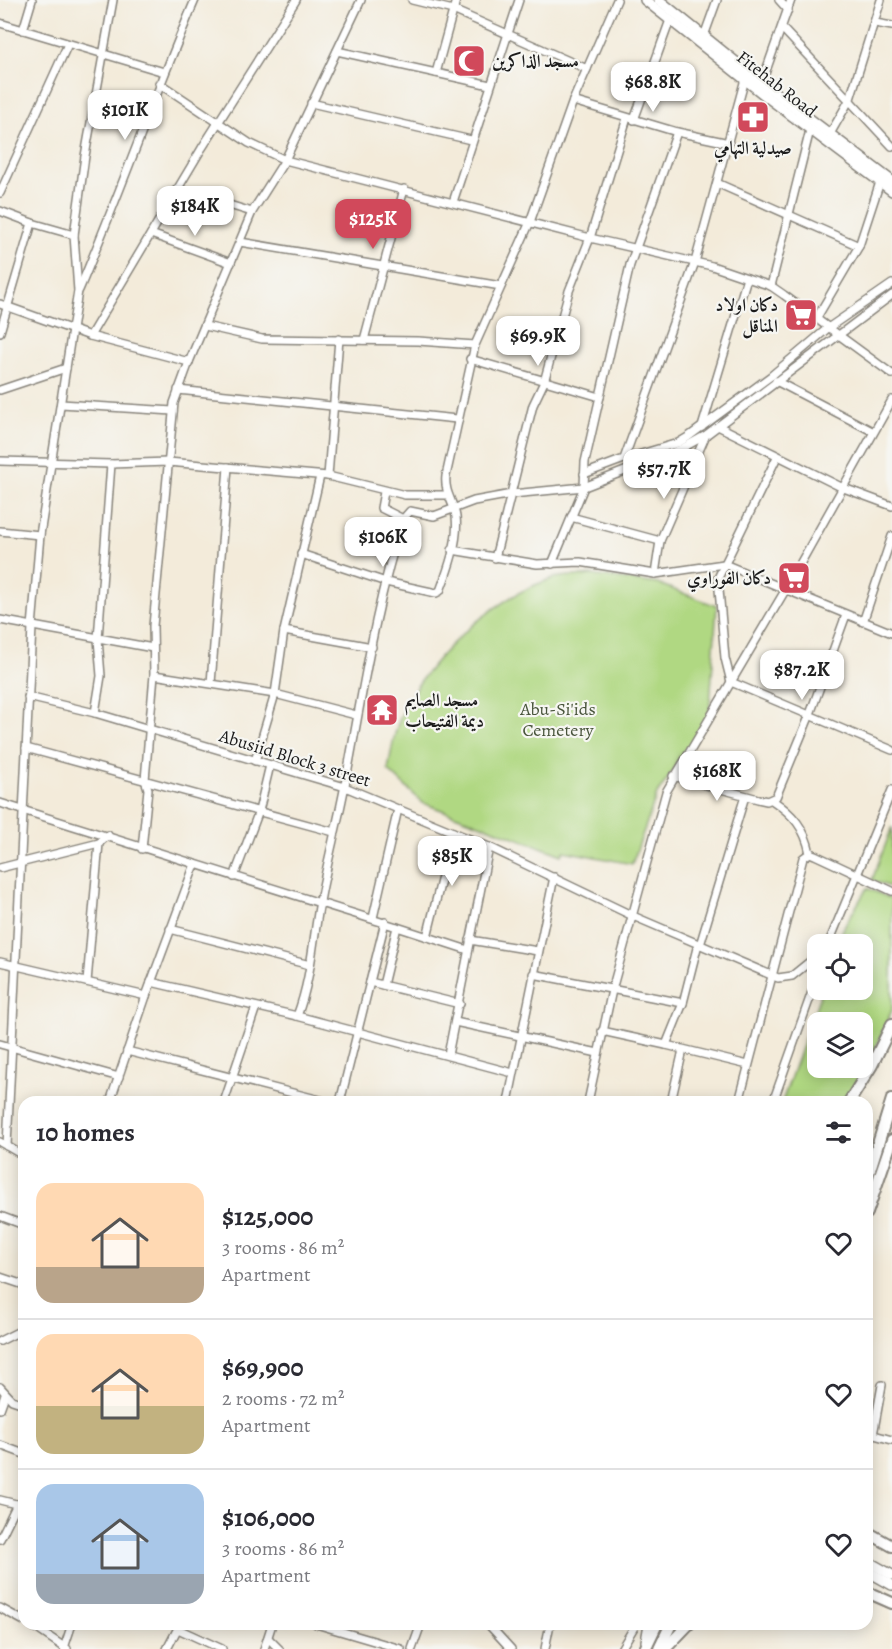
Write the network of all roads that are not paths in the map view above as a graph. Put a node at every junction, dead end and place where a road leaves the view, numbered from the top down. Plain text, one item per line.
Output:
1 (32, 0) edge
2 (113, 0) edge
3 (195, 0) edge
4 (296, 0) edge
5 (361, 0) edge
6 (412, 0) edge
7 (456, 0) edge
8 (519, 0) edge
9 (617, 0) edge
10 (645, 0) edge
11 (659, 0) edge
12 (717, 0) edge
13 (779, 0) edge
14 (791, 0) edge
15 (881, 0) edge
16 (453, 10) junction
17 (788, 10) junction
18 (670, 20) junction
19 (875, 22) junction
20 (0, 23) edge
21 (892, 26) edge
22 (782, 28) junction
23 (23, 30) junction
24 (508, 34) junction
25 (704, 36) junction
26 (68, 44) junction
27 (337, 51) junction
28 (104, 56) junction
29 (587, 69) junction
30 (164, 72) junction
31 (436, 73) junction
32 (745, 79) junction
33 (762, 82) junction
34 (159, 83) junction
35 (490, 86) junction
36 (850, 99) junction
37 (573, 101) junction
38 (311, 103) junction
39 (630, 119) junction
40 (219, 123) junction
41 (810, 130) junction
42 (677, 132) junction
43 (830, 134) junction
44 (471, 140) junction
45 (729, 143) junction
46 (892, 146) edge
47 (285, 160) junction
48 (892, 180) edge
49 (880, 182) junction
50 (718, 184) junction
51 (177, 189) junction
52 (404, 189) junction
53 (892, 191) edge
54 (0, 194) edge
55 (453, 202) junction
56 (0, 211) edge
57 (252, 212) junction
58 (791, 214) junction
59 (530, 222) junction
60 (32, 223) junction
61 (151, 234) junction
62 (74, 235) junction
63 (590, 238) junction
64 (240, 242) junction
65 (859, 246) junction
66 (637, 249) junction
67 (695, 262) junction
68 (231, 263) junction
69 (383, 264) junction
70 (747, 278) junction
71 (892, 284) edge
72 (501, 286) junction
73 (771, 286) junction
74 (78, 291) junction
75 (892, 295) edge
76 (0, 304) edge
77 (9, 308) junction
78 (816, 319) junction
79 (205, 326) junction
80 (828, 328) junction
81 (73, 331) junction
82 (0, 332) edge
83 (90, 336) junction
84 (837, 336) junction
85 (339, 339) junction
86 (364, 340) junction
87 (811, 343) junction
88 (474, 345) junction
89 (817, 350) junction
90 (470, 359) junction
91 (189, 362) junction
92 (66, 368) junction
93 (892, 375) edge
94 (776, 381) junction
95 (544, 382) junction
96 (0, 390) edge
97 (178, 390) junction
98 (600, 397) junction
99 (892, 400) edge
100 (61, 404) junction
101 (334, 406) junction
102 (173, 411) junction
103 (457, 419) junction
104 (718, 426) junction
105 (702, 428) junction
106 (872, 431) junction
107 (706, 435) junction
108 (777, 457) junction
109 (624, 459) junction
110 (0, 461) edge
111 (168, 462) junction
112 (51, 463) junction
113 (111, 464) junction
114 (228, 467) junction
115 (584, 474) junction
116 (324, 476) junction
117 (584, 487) junction
118 (841, 487) junction
119 (384, 492) junction
120 (512, 494) junction
121 (447, 495) junction
122 (892, 506) edge
123 (454, 508) junction
124 (571, 517) junction
125 (403, 519) junction
126 (0, 531) edge
127 (40, 535) junction
128 (892, 536) edge
129 (660, 541) junction
130 (452, 550) junction
131 (301, 554) junction
132 (495, 558) junction
133 (552, 564) junction
134 (724, 564) junction
135 (655, 574) junction
136 (386, 582) junction
137 (786, 589) junction
138 (846, 615) junction
139 (1, 620) edge
140 (863, 622) junction
141 (32, 627) junction
142 (0, 629) edge
143 (284, 631) junction
144 (892, 633) edge
145 (98, 639) junction
146 (372, 647) junction
147 (153, 648) junction
148 (154, 675) junction
149 (731, 682) junction
150 (211, 683) junction
151 (275, 694) junction
152 (28, 697) junction
153 (95, 713) junction
154 (357, 715) junction
155 (809, 717) junction
156 (148, 728) junction
157 (26, 748) junction
158 (892, 750) edge
159 (255, 761) junction
160 (270, 765) junction
161 (673, 776) junction
162 (145, 780) junction
163 (345, 787) junction
164 (892, 790) edge
165 (744, 796) junction
166 (772, 800) junction
167 (0, 803) edge
168 (23, 809) junction
169 (398, 809) junction
170 (259, 811) junction
171 (334, 832) junction
172 (453, 832) junction
173 (108, 835) junction
174 (99, 843) junction
175 (489, 847) junction
176 (142, 849) junction
177 (810, 853) junction
178 (21, 864) junction
179 (195, 864) junction
180 (0, 868) edge
181 (856, 876) junction
182 (234, 877) junction
183 (554, 877) junction
184 (892, 891) edge
185 (320, 903) junction
186 (633, 916) junction
187 (373, 918) junction
188 (385, 922) junction
189 (397, 927) junction
190 (170, 929) junction
191 (832, 934) edge
192 (427, 937) junction
193 (470, 940) junction
194 (699, 944) junction
195 (468, 950) junction
196 (538, 951) junction
197 (0, 962) edge
198 (807, 964) edge
199 (310, 965) junction
200 (16, 966) junction
201 (534, 974) junction
202 (773, 976) junction
203 (87, 982) junction
204 (151, 982) junction
205 (370, 982) junction
206 (383, 985) junction
207 (612, 990) junction
208 (146, 996) junction
209 (809, 1000) edge
210 (683, 1003) junction
211 (460, 1004) junction
212 (256, 1007) junction
213 (297, 1016) junction
214 (455, 1022) junction
215 (892, 1024) edge
216 (359, 1031) junction
217 (602, 1031) junction
218 (520, 1035) junction
219 (0, 1044) edge
220 (666, 1045) junction
221 (12, 1048) junction
222 (683, 1050) junction
223 (128, 1051) junction
224 (598, 1053) junction
225 (448, 1055) junction
226 (748, 1065) junction
227 (513, 1073) junction
228 (119, 1077) junction
229 (232, 1077) junction
230 (112, 1096) edge
231 (226, 1096) edge
232 (305, 1096) edge
233 (342, 1096) edge
234 (509, 1096) edge
235 (589, 1096) edge
236 (672, 1096) edge
237 (740, 1096) edge
238 (775, 1096) edge
239 (853, 1096) edge
240 (892, 1100) edge
241 (892, 1140) edge
242 (0, 1142) edge
243 (7, 1146) junction
244 (18, 1152) edge
245 (873, 1160) edge
246 (873, 1195) edge
247 (0, 1216) edge
248 (18, 1223) edge
249 (0, 1277) edge
250 (18, 1282) edge
251 (18, 1332) edge
252 (0, 1341) edge
253 (882, 1384) dead end
254 (0, 1388) edge
255 (5, 1395) junction
256 (18, 1401) edge
257 (0, 1409) edge
258 (873, 1422) edge
259 (873, 1435) edge
260 (892, 1440) edge
261 (0, 1445) edge
262 (18, 1452) edge
263 (0, 1500) edge
264 (18, 1504) edge
265 (18, 1508) edge
266 (873, 1535) edge
267 (0, 1539) edge
268 (892, 1546) edge
269 (873, 1564) edge
270 (873, 1575) edge
271 (892, 1575) edge
272 (892, 1586) edge
273 (873, 1595) edge
274 (892, 1603) edge
275 (0, 1608) edge
276 (18, 1618) edge
277 (39, 1630) edge
278 (70, 1630) edge
279 (177, 1630) edge
280 (185, 1630) edge
281 (271, 1630) edge
282 (336, 1630) edge
283 (420, 1630) edge
284 (495, 1630) edge
285 (549, 1630) edge
286 (632, 1630) edge
287 (647, 1630) edge
288 (654, 1630) edge
289 (668, 1630) edge
290 (683, 1630) edge
291 (268, 1638) junction
292 (65, 1648) edge
293 (167, 1649) edge
294 (222, 1649) edge
295 (264, 1649) edge
296 (279, 1649) edge
297 (401, 1649) edge
298 (412, 1649) edge
299 (511, 1649) edge
300 (545, 1649) edge
301 (621, 1649) edge
302 (644, 1649) edge
303 (659, 1649) edge
304 (665, 1649) edge

1 - 23 street
2 - 28 street
3 - 30 street
4 - 40 street
5 - 27 street
6 - 16 street
7 - 16 street
8 - 24 street
9 - 29 street
10 - 18 main road, Fitehab Road
11 - 25 main road, Fitehab Road
12 - 25 street
13 - 17 street
14 - 17 street
15 - 19 street
16 - 24 street
16 - 31 street
17 - 22 street
18 - 32 main road, Fitehab Road
18 - 39 street
19 - 21 street
19 - 36 street
20 - 23 street
22 - 33 street
22 - 36 street
23 - 26 street
24 - 29 street
24 - 35 street
25 - 33 main road, Fitehab Road
26 - 28 street
26 - 54 street
27 - 31 street
27 - 38 street
28 - 30 street
28 - 62 street
29 - 37 street
30 - 34 street
31 - 35 street
32 - 41 main road, Fitehab Road
32 - 45 street
33 - 43 main road, Fitehab Road
34 - 40 street
34 - 74 street
35 - 44 street
36 - 43 street
36 - 46 street
37 - 39 street
37 - 59 street
38 - 44 street
38 - 47 street
39 - 42 street
39 - 63 street
40 - 47 street
40 - 51 street
41 - 49 main road, Fitehab Road
41 - 58 street
42 - 45 street
42 - 66 street
43 - 48 main road, Fitehab Road
44 - 55 street
45 - 50 street
47 - 52 street
47 - 57 street
49 - 53 main road, Fitehab Road
49 - 65 street
50 - 58 street
50 - 67 street
51 - 57 street
51 - 61 street
52 - 55 street
52 - 69 street
55 - 59 street
56 - 60 street
57 - 64 street
58 - 65 street
58 - 73 street
59 - 63 street
59 - 72 street
60 - 62 street
60 - 77 street
61 - 68 street
61 - 83 street
62 - 74 street
63 - 66 street
63 - 95 street
64 - 68 street
64 - 69 street
65 - 78 street
66 - 67 street
66 - 98 street
67 - 70 street
67 - 109 street
68 - 79 street
69 - 72 street
69 - 86 street
70 - 73 street
70 - 105 street
71 - 80 street
72 - 88 street
73 - 78 street
74 - 81 street
75 - 84 street
76 - 77 street
77 - 81 street
77 - 82 street
78 - 80 street
79 - 85 street
79 - 91 street
80 - 84 street
80 - 87 street
81 - 83 street
81 - 92 street
83 - 91 street
84 - 89 street
84 - 93 street
85 - 86 street
85 - 101 street
86 - 88 street
87 - 89 street
87 - 105 street
88 - 90 street
89 - 94 street
90 - 95 street
90 - 103 street
91 - 97 street
92 - 96 street
92 - 100 street
94 - 104 street
94 - 106 street
95 - 98 street
95 - 120 street
97 - 101 street
97 - 102 street
98 - 115 street
99 - 106 street
100 - 102 street
100 - 112 street
101 - 103 street
101 - 116 street
102 - 111 street
103 - 121 street
104 - 107 street
104 - 108 street
105 - 107 street
105 - 109 street
106 - 118 street
107 - 117 street
107 - 129 street
108 - 118 street
108 - 134 street
109 - 115 street
110 - 112 street
111 - 113 street
111 - 114 street
111 - 147 street
112 - 113 street
112 - 127 street
113 - 145 street
114 - 116 street
114 - 150 street
115 - 117 street
116 - 119 street
116 - 131 street
117 - 120 street
117 - 124 street
118 - 122 street
118 - 137 street
119 - 121 street
119 - 125 street
120 - 123 street
120 - 132 street
121 - 123 street
123 - 125 street
123 - 130 street
124 - 129 street
124 - 133 street
125 - 136 street
126 - 127 street
127 - 141 street
128 - 140 street
129 - 135 street
130 - 132 street
130 - 136 street
131 - 136 street
131 - 143 street
132 - 133 street
133 - 135 street
134 - 135 street
134 - 137 street
134 - 149 street
136 - 146 street
137 - 138 street
137 - 149 street
138 - 140 street
138 - 155 street
139 - 141 street
139 - 142 street
140 - 144 street
141 - 145 street
141 - 152 street
143 - 146 street
143 - 151 street
145 - 147 street
145 - 153 street
146 - 154 street
147 - 148 street
148 - 150 street
148 - 156 street
149 - 155 street
149 - 161 street
150 - 151 street
151 - 154 street
151 - 159 street
152 - 153 street, Abusiid Block 3 street
152 - 157 street
153 - 156 street, Abusiid Block 3 street
154 - 163 street
155 - 158 street
155 - 166 street
156 - 159 street, Abusiid Block 3 street
156 - 162 street
157 - 162 street
157 - 168 street
159 - 160 street, Abusiid Block 3 street
160 - 163 street, Abusiid Block 3 street
160 - 170 street
161 - 165 street
161 - 186 street
162 - 170 street
162 - 176 street
163 - 169 street, Abusiid Block 3 street
163 - 171 street
164 - 181 street
165 - 166 street
165 - 194 street
166 - 177 street
167 - 168 street
168 - 173 street
168 - 178 street
169 - 172 street, Abusiid Block 3 street
169 - 187 street
170 - 171 street
170 - 182 street
171 - 185 street
172 - 175 street, Abusiid Block 3 street
172 - 192 street
173 - 174 street
173 - 176 street
174 - 178 street
174 - 203 street
175 - 183 street, Abusiid Block 3 street
175 - 193 street
176 - 179 street
177 - 181 street
177 - 202 street
178 - 180 street
178 - 200 street
179 - 182 street
179 - 190 street
181 - 184 street
181 - 191 street
182 - 185 street
183 - 186 street, Abusiid Block 3 street
183 - 196 street
185 - 187 street
185 - 199 street
186 - 194 street, Abusiid Block 3 street
186 - 207 street
187 - 188 street
188 - 189 street
188 - 205 street
189 - 192 street
189 - 206 street
190 - 199 street
190 - 204 street
192 - 195 street
193 - 195 street
193 - 196 street
194 - 202 street, Abusiid Block 3 street
194 - 210 street
195 - 211 street
196 - 201 street
197 - 200 street
198 - 202 street
199 - 213 street
200 - 203 street
200 - 221 street
201 - 207 street
201 - 218 street
202 - 226 street
203 - 208 street
204 - 208 street
204 - 212 street
205 - 206 street
205 - 216 street
206 - 211 street
207 - 210 street
207 - 217 street
208 - 223 street
209 - 238 street
210 - 220 street
211 - 214 street
212 - 213 street
212 - 229 street
213 - 216 street
214 - 218 street
214 - 225 street
215 - 239 highway
216 - 225 street
216 - 233 street
217 - 220 street
217 - 224 street
218 - 224 street
218 - 227 street
219 - 221 street
220 - 222 street
221 - 228 street
221 - 243 street
222 - 226 street
222 - 236 street
223 - 228 street
223 - 229 street
224 - 235 street
225 - 227 street
226 - 237 street
227 - 234 street
228 - 230 street
229 - 231 street
229 - 232 street
240 - 245 highway
241 - 246 highway
242 - 243 street
243 - 244 street
247 - 248 street
249 - 250 street
251 - 252 street
253 - 258 street
254 - 255 street
255 - 256 street
255 - 257 street
259 - 260 street
261 - 262 street
263 - 264 street
265 - 267 street
266 - 268 highway
269 - 271 main road
270 - 272 main road
273 - 274 highway
275 - 276 street
277 - 292 street
278 - 292 street
279 - 293 street
280 - 294 street
281 - 291 street
282 - 297 street
283 - 298 street
284 - 299 street
285 - 300 street
286 - 301 street
287 - 302 street
288 - 302 highway
289 - 303 highway
290 - 304 highway
291 - 295 street
291 - 296 street

